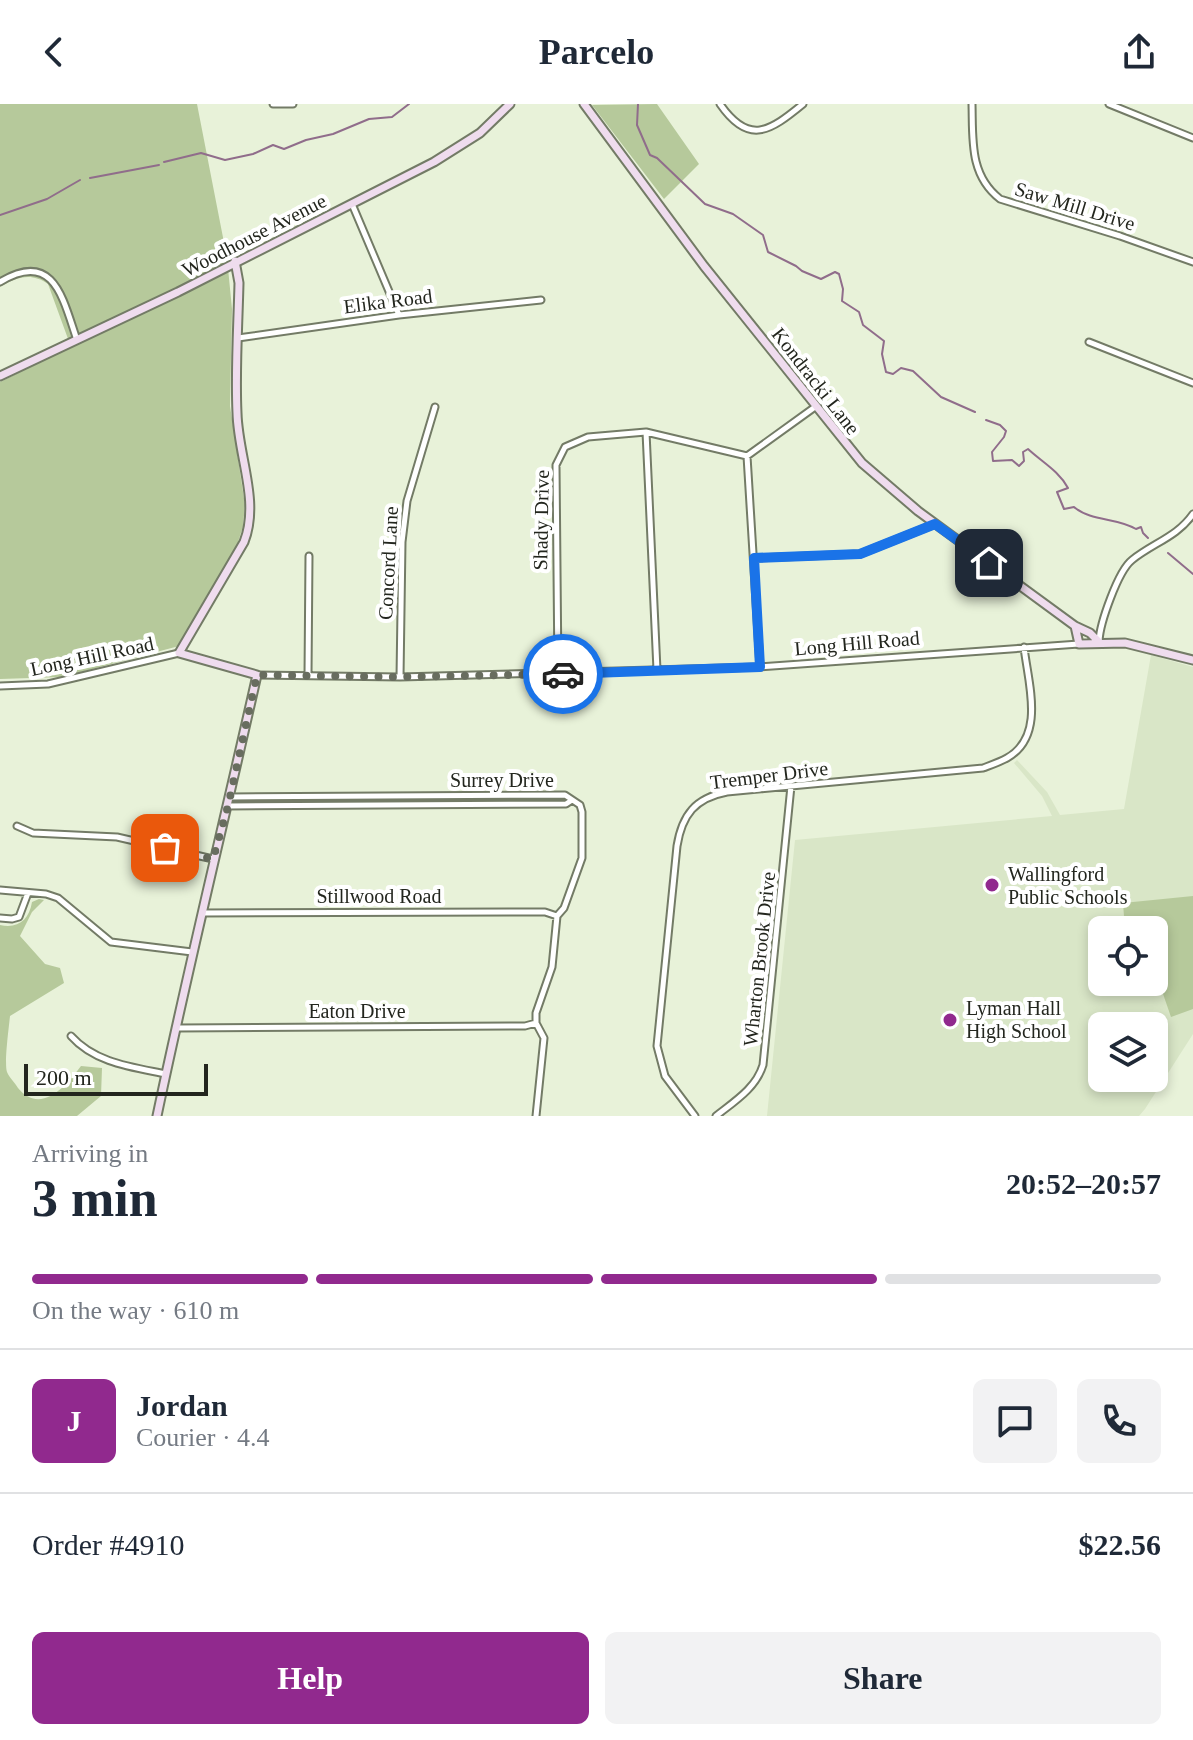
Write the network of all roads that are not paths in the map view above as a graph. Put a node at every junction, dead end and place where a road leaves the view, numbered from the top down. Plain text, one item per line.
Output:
1 (273, 104) edge
2 (293, 104) edge
3 (510, 104) edge
4 (584, 104) edge
5 (720, 104) edge
6 (803, 104) edge
7 (972, 104) edge
8 (1109, 104) edge
9 (1193, 138) edge
10 (352, 203) junction
11 (235, 261) junction
12 (1193, 262) edge
13 (0, 282) edge
14 (541, 300) dead end
15 (399, 315) junction
16 (238, 338) junction
17 (77, 340) junction
18 (1089, 342) dead end
19 (0, 376) edge
20 (1193, 383) edge
21 (435, 407) dead end
22 (815, 407) junction
23 (646, 432) junction
24 (747, 456) junction
25 (1193, 514) edge
26 (935, 524) junction
27 (309, 556) dead end
28 (754, 558) junction
29 (1075, 626) junction
30 (1099, 642) junction
31 (1079, 644) junction
32 (1024, 647) junction
33 (179, 653) junction
34 (1193, 660) edge
35 (760, 667) junction
36 (657, 670) junction
37 (558, 674) junction
38 (257, 675) junction
39 (308, 675) junction
40 (400, 677) junction
41 (0, 686) edge
42 (791, 786) junction
43 (229, 801) junction
44 (17, 826) dead end
45 (213, 859) junction
46 (0, 890) edge
47 (28, 893) junction
48 (201, 913) junction
49 (557, 916) junction
50 (0, 918) edge
51 (192, 952) junction
52 (536, 1023) junction
53 (178, 1028) junction
54 (71, 1036) dead end
55 (166, 1074) junction
56 (157, 1116) edge
57 (536, 1116) edge
58 (695, 1116) edge
59 (716, 1116) edge

1 - 2 street
3 - 10 main road, Woodhouse Avenue
4 - 22 main road, Kondracki Lane
5 - 6 street
7 - 12 street, Saw Mill Drive
8 - 9 street
10 - 11 main road, Woodhouse Avenue
10 - 15 street
11 - 16 main road
11 - 17 main road, Woodhouse Avenue
13 - 17 street
14 - 15 street, Elika Road
15 - 16 street, Elika Road
16 - 33 main road
17 - 19 main road, Woodhouse Avenue
18 - 20 street
21 - 40 street, Concord Lane
22 - 24 street
22 - 26 main road, Kondracki Lane
23 - 24 street, Shady Drive
23 - 36 street
23 - 37 street, Shady Drive
24 - 28 street
25 - 30 street
26 - 28 street
26 - 29 main road, Kondracki Lane
27 - 39 street
28 - 35 street
29 - 30 main road, Kondracki Lane
29 - 31 main road
30 - 31 main road, Long Hill Road
30 - 34 main road, Kondracki Lane
31 - 32 street, Long Hill Road
32 - 35 street, Long Hill Road
32 - 42 street, Tremper Drive
33 - 38 main road, Long Hill Road
33 - 41 street, Long Hill Road
35 - 36 street, Long Hill Road
36 - 37 street, Long Hill Road
37 - 40 street, Long Hill Road
38 - 39 street, Long Hill Road
38 - 43 main road
39 - 40 street, Long Hill Road
42 - 58 street, Tremper Drive
42 - 59 street, Wharton Brook Drive
43 - 45 main road
43 - 49 street, Surrey Drive
44 - 45 street
45 - 48 main road
46 - 47 street
47 - 50 street
47 - 51 street
48 - 49 street, Stillwood Road
48 - 51 main road
49 - 52 street
51 - 53 main road
52 - 53 street, Eaton Drive
52 - 57 street
53 - 55 main road
54 - 55 street
55 - 56 main road

